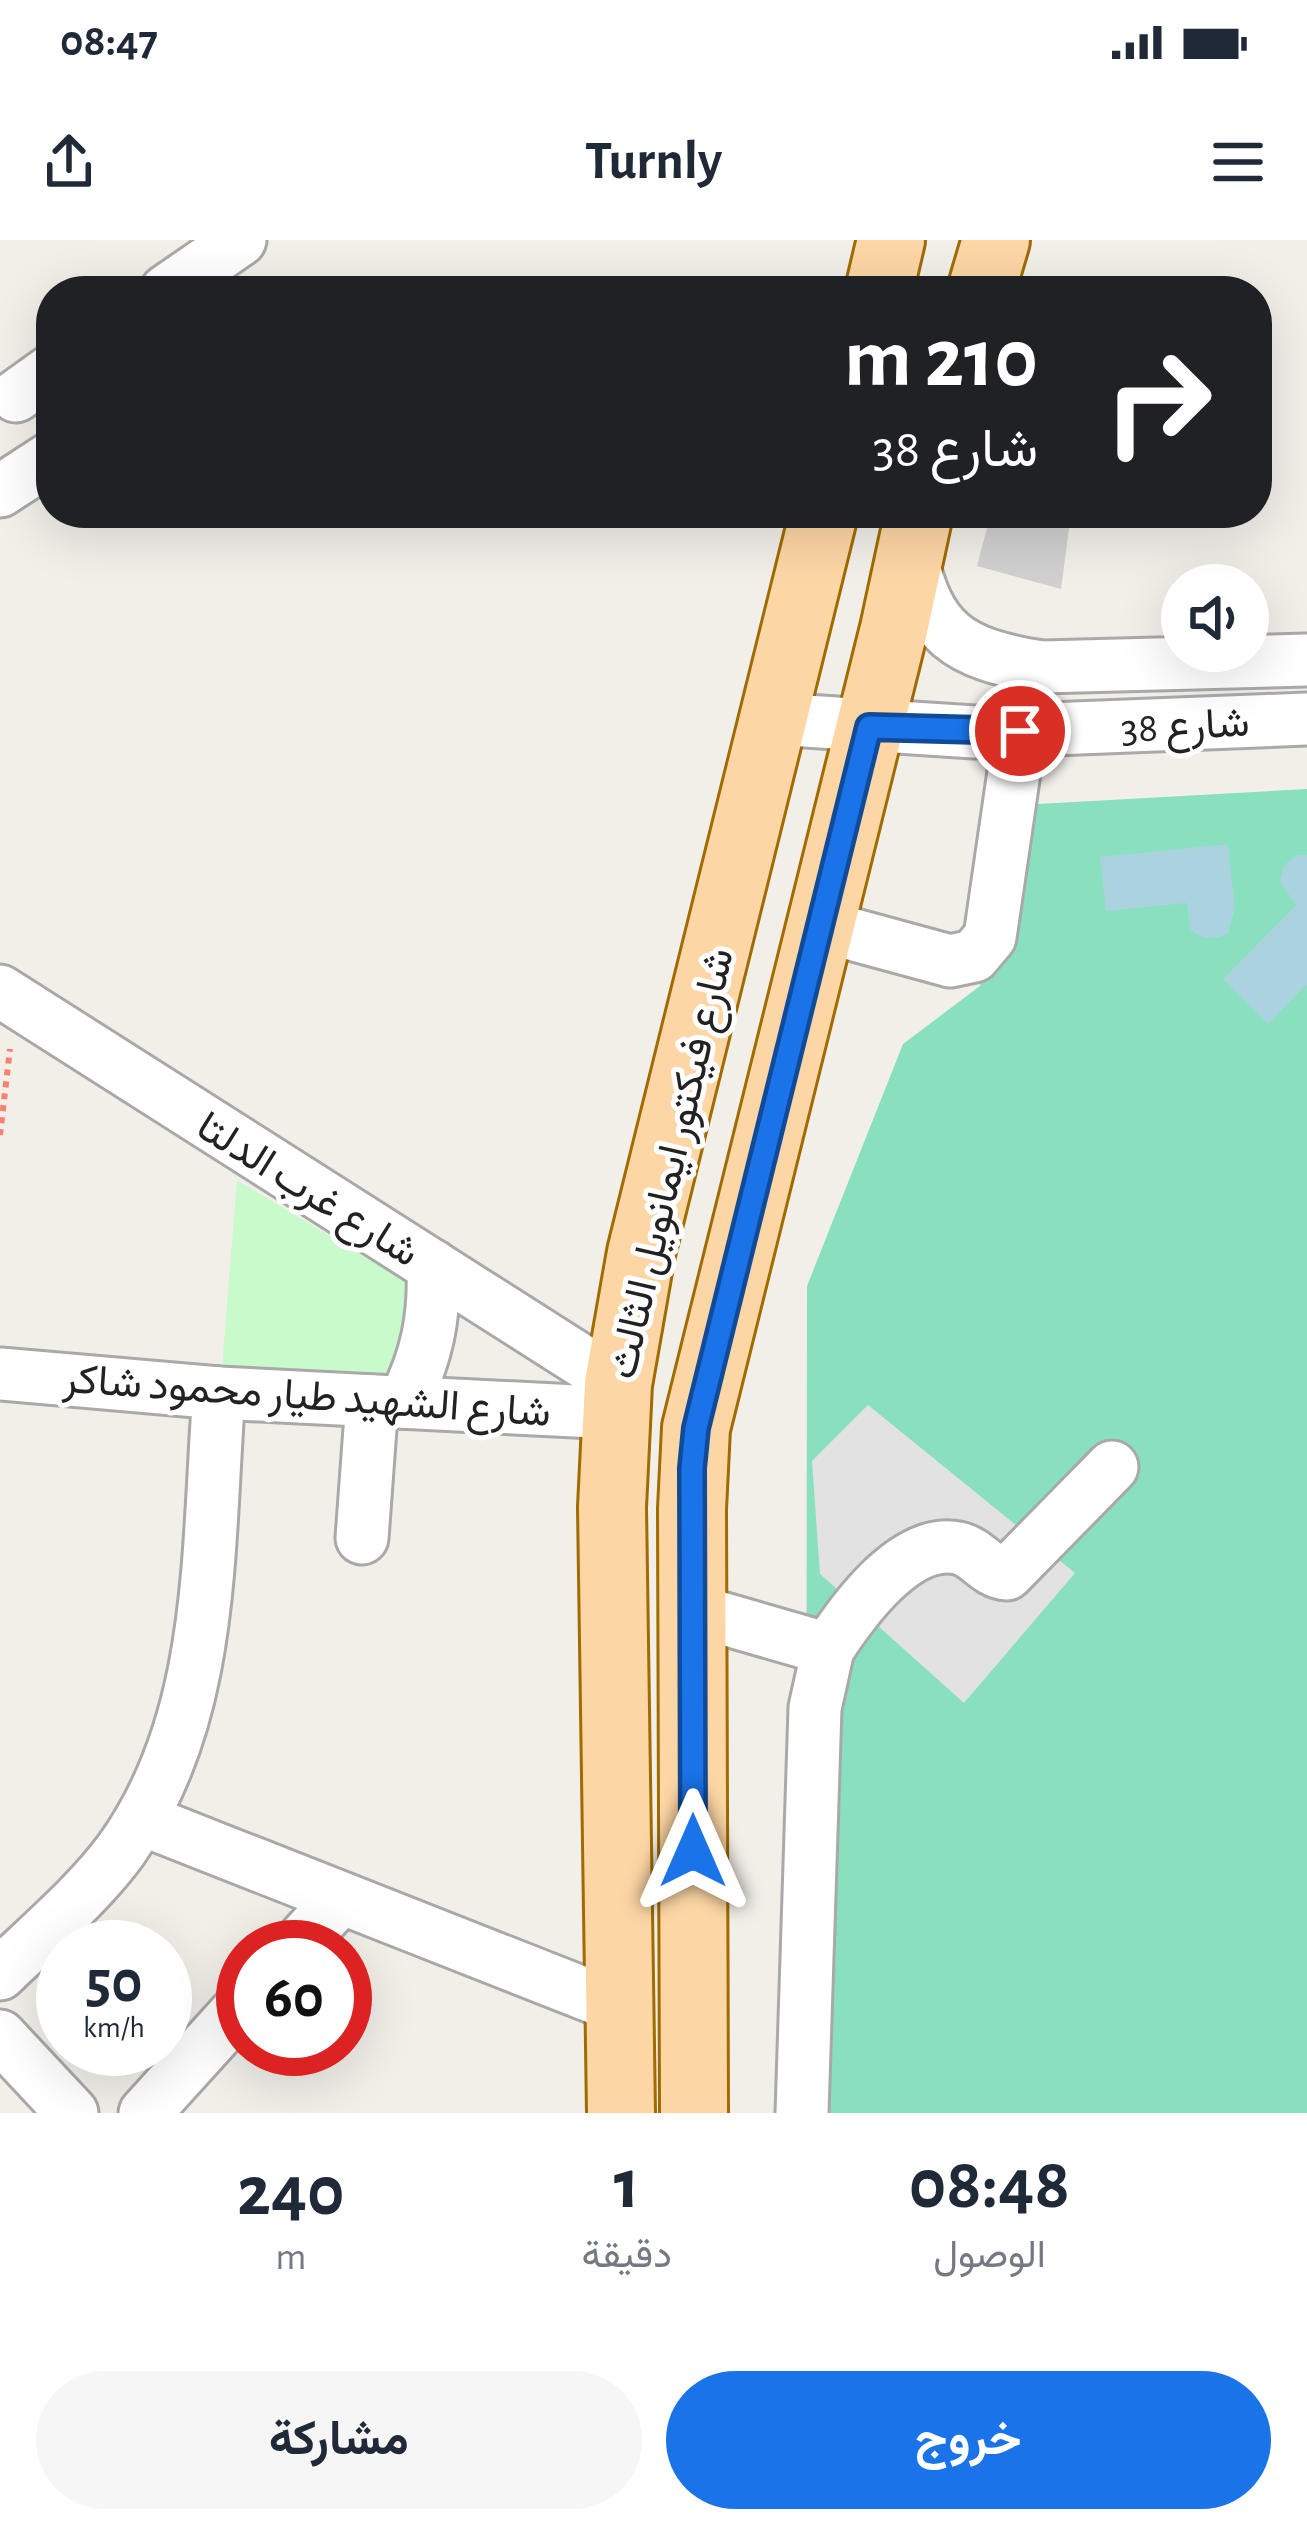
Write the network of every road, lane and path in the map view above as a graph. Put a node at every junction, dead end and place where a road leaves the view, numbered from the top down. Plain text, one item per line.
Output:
1 (240, 240) edge
2 (891, 240) edge
3 (996, 240) edge
4 (188, 276) edge
5 (883, 276) edge
6 (985, 276) edge
7 (36, 468) edge
8 (0, 491) edge
9 (821, 528) edge
10 (914, 529) edge
11 (1307, 660) edge
12 (776, 719) junction
13 (1307, 719) edge
14 (869, 727) junction
15 (1020, 731) junction
16 (818, 925) junction
17 (6, 1011) edge
18 (0, 1135) edge
19 (433, 1267) junction
20 (0, 1374) edge
21 (219, 1393) junction
22 (616, 1398) junction
23 (388, 1401) junction
24 (1112, 1467) dead end
25 (362, 1538) dead end
26 (693, 1610) junction
27 (828, 1649) junction
28 (141, 1819) junction
29 (341, 1898) junction
30 (321, 1920) edge
31 (0, 1974) edge
32 (621, 2008) junction
33 (216, 2035) edge
34 (0, 2036) edge
35 (73, 2113) edge
36 (145, 2113) edge
37 (621, 2113) edge
38 (694, 2113) edge
39 (802, 2113) edge

1 - 4 street
2 - 5 main road
3 - 6 main road
7 - 8 street
9 - 12 main road, شارع فيكتور ايمانويل الثالث
10 - 11 street, شارع 38
10 - 14 main road, شارع فيكتور ايمانويل الثالث
12 - 14 street, شارع 38
12 - 22 main road, شارع فيكتور ايمانويل الثالث
13 - 15 street, شارع 38
14 - 15 street, شارع 38
14 - 16 main road, شارع فيكتور ايمانويل الثالث
15 - 16 street
16 - 26 main road, شارع فيكتور ايمانويل الثالث
17 - 18 path
17 - 19 street, شارع غرب الدلتا
19 - 22 street, شارع غرب الدلتا
19 - 23 street
20 - 21 street, شارع الشهيد طيار محمود شاكر
21 - 23 street, شارع الشهيد طيار محمود شاكر
21 - 28 street
22 - 23 street, شارع الشهيد طيار محمود شاكر
22 - 32 main road, شارع فيكتور ايمانويل الثالث
23 - 25 street
24 - 27 street
26 - 27 street
26 - 38 main road, شارع فيكتور ايمانويل الثالث
27 - 39 street
28 - 29 street
28 - 31 street
29 - 30 street
29 - 32 street
32 - 37 main road, شارع فيكتور ايمانويل الثالث
33 - 36 street
34 - 35 street

